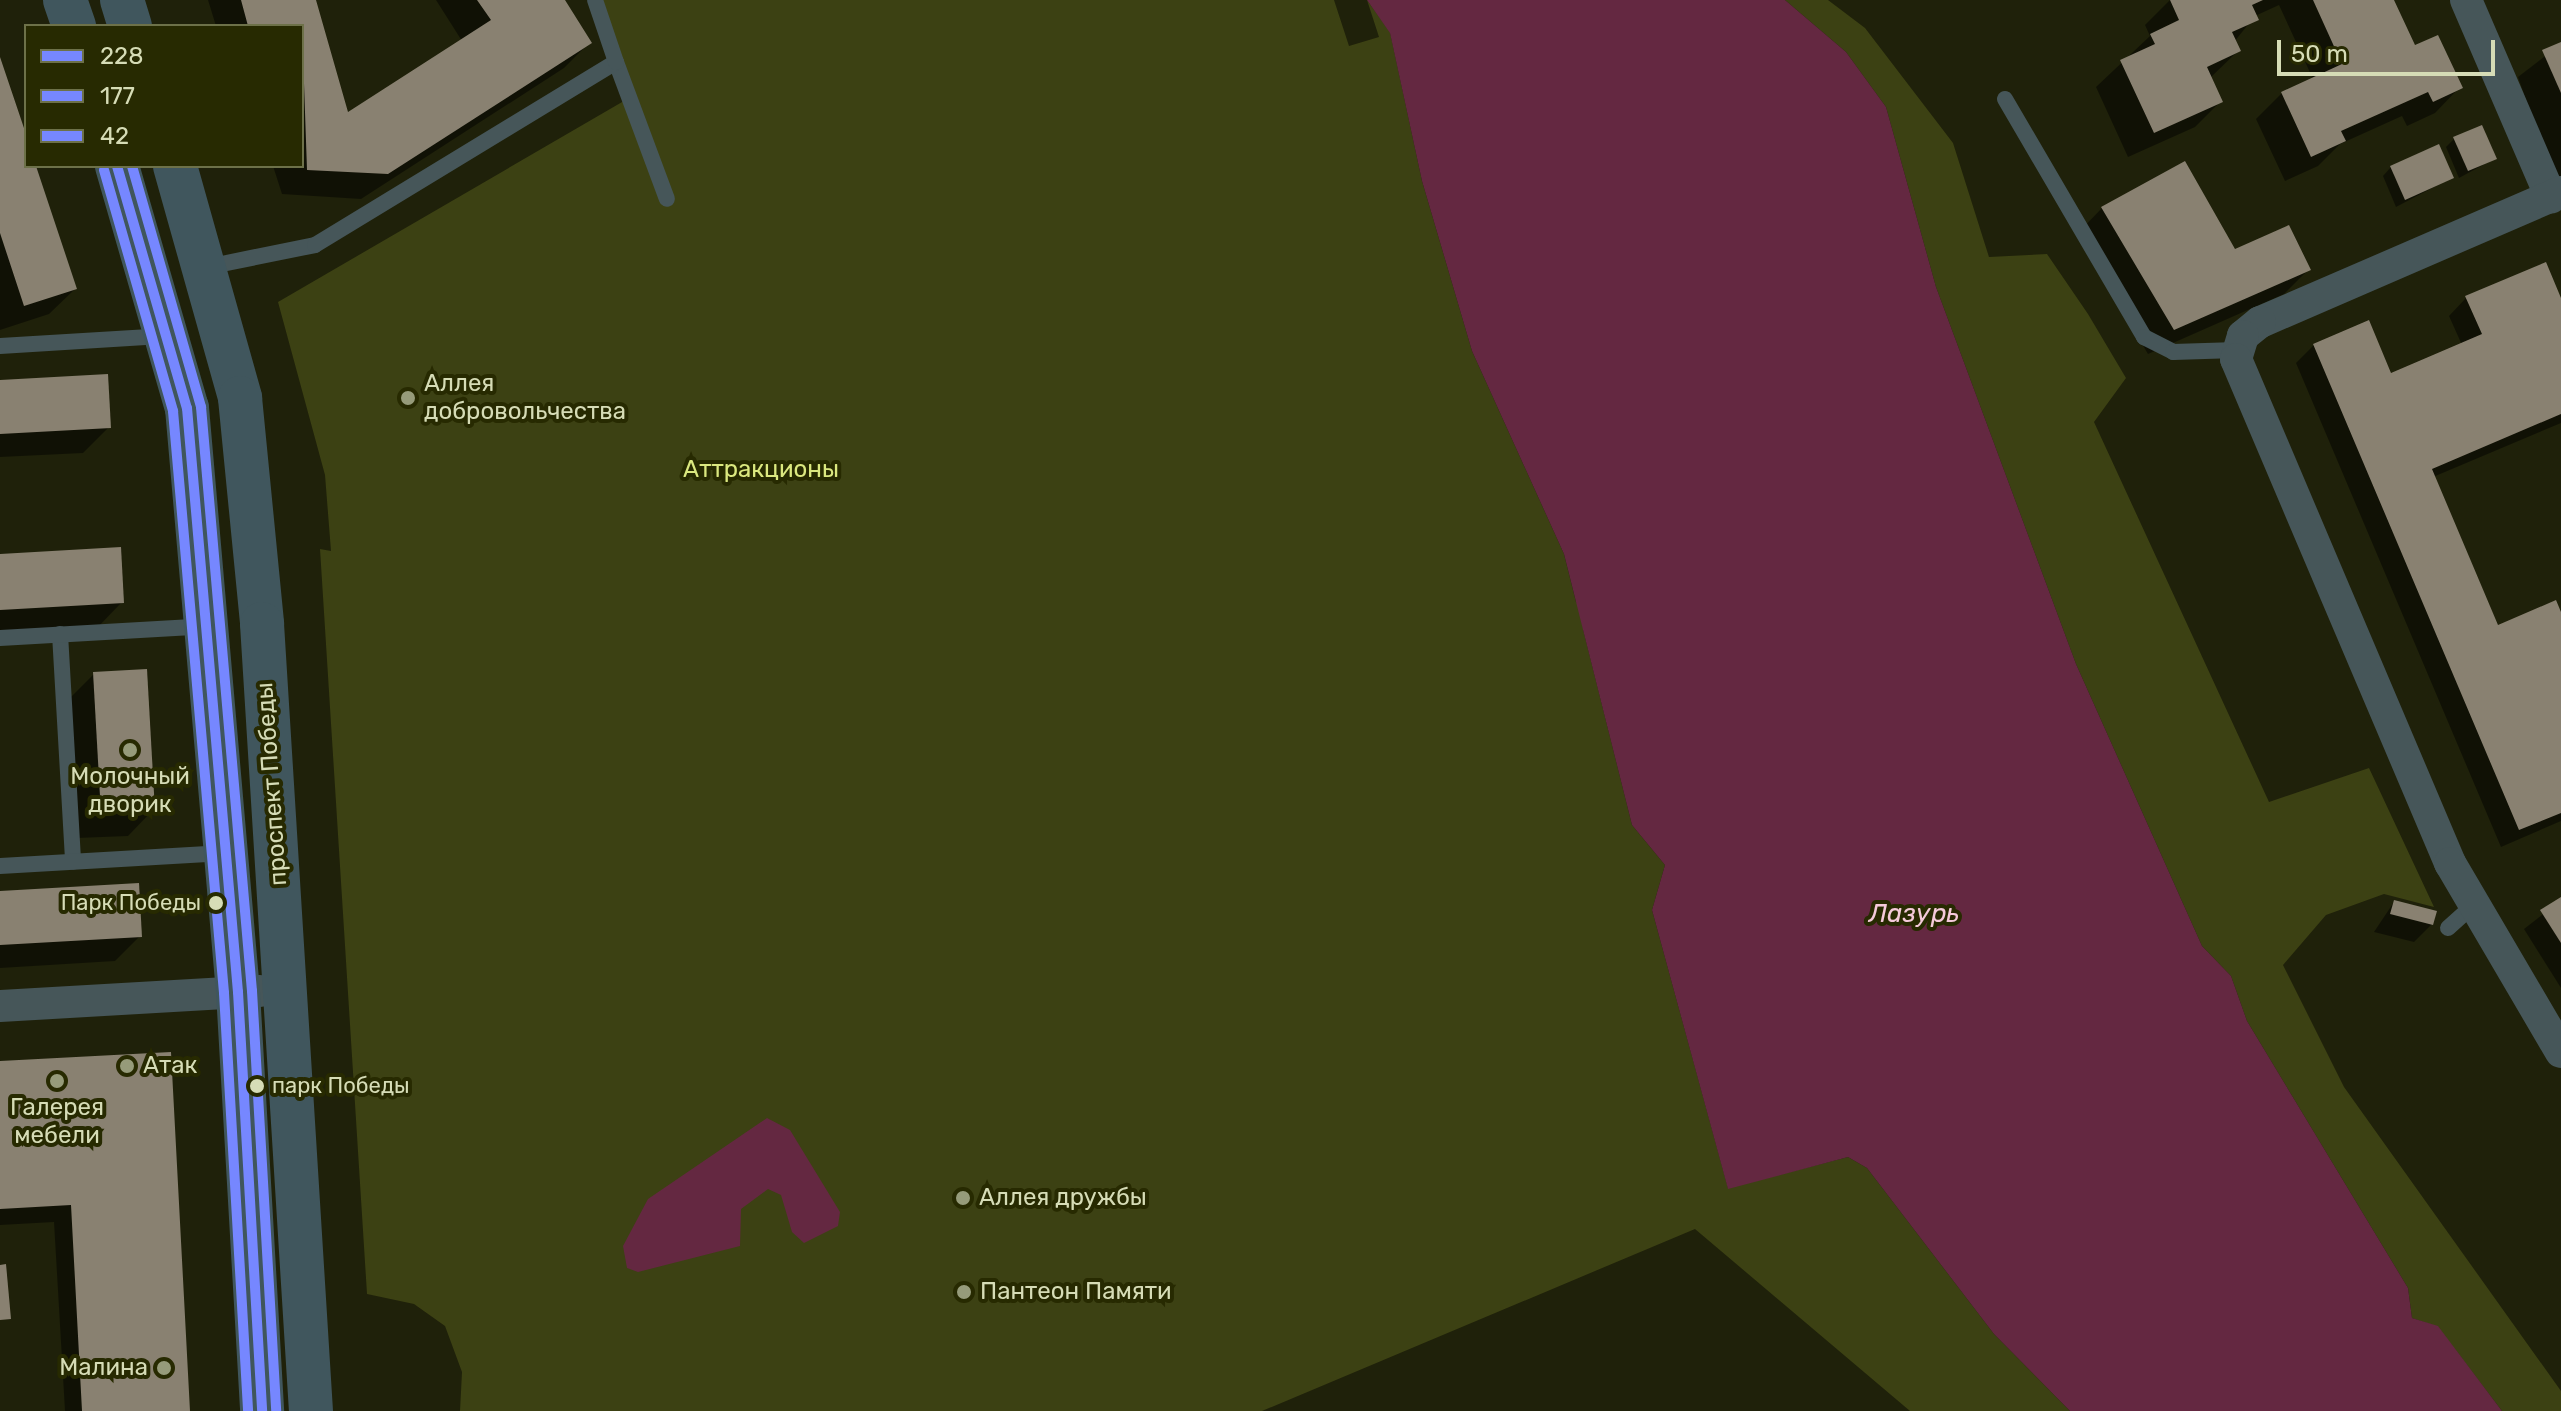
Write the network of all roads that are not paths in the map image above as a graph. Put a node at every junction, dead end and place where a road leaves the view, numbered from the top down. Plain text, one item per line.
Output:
1 (65, 0) edge
2 (122, 0) edge
3 (595, 0) edge
4 (2466, 0) edge
5 (73, 24) edge
6 (129, 24) edge
7 (616, 62) junction
8 (2005, 99) dead end
9 (118, 168) edge
10 (176, 168) edge
11 (2556, 194) edge
12 (667, 199) dead end
13 (137, 228) junction
14 (207, 267) junction
15 (170, 335) junction
16 (0, 346) edge
17 (2237, 350) junction
18 (206, 626) junction
19 (60, 634) junction
20 (0, 638) edge
21 (225, 853) junction
22 (73, 862) junction
23 (0, 866) edge
24 (2475, 904) junction
25 (2448, 928) dead end
26 (284, 990) junction
27 (238, 992) junction
28 (0, 1006) edge
29 (2561, 1052) edge
30 (262, 1411) edge
31 (311, 1411) edge

1 - 5 main road
2 - 6 main road
3 - 7 lane
4 - 11 street
7 - 12 lane
7 - 14 lane
8 - 17 lane
9 - 13 main road
10 - 14 main road, проспект Победы
11 - 17 street
13 - 14 main road
13 - 15 main road
14 - 26 main road, проспект Победы
15 - 16 lane
15 - 18 main road
17 - 24 street
18 - 19 lane
18 - 21 main road
19 - 20 lane
19 - 22 lane
21 - 22 lane
21 - 27 main road
22 - 23 lane
24 - 25 lane
24 - 29 street
26 - 27 street
26 - 31 main road, проспект Победы
27 - 28 street
27 - 30 main road

